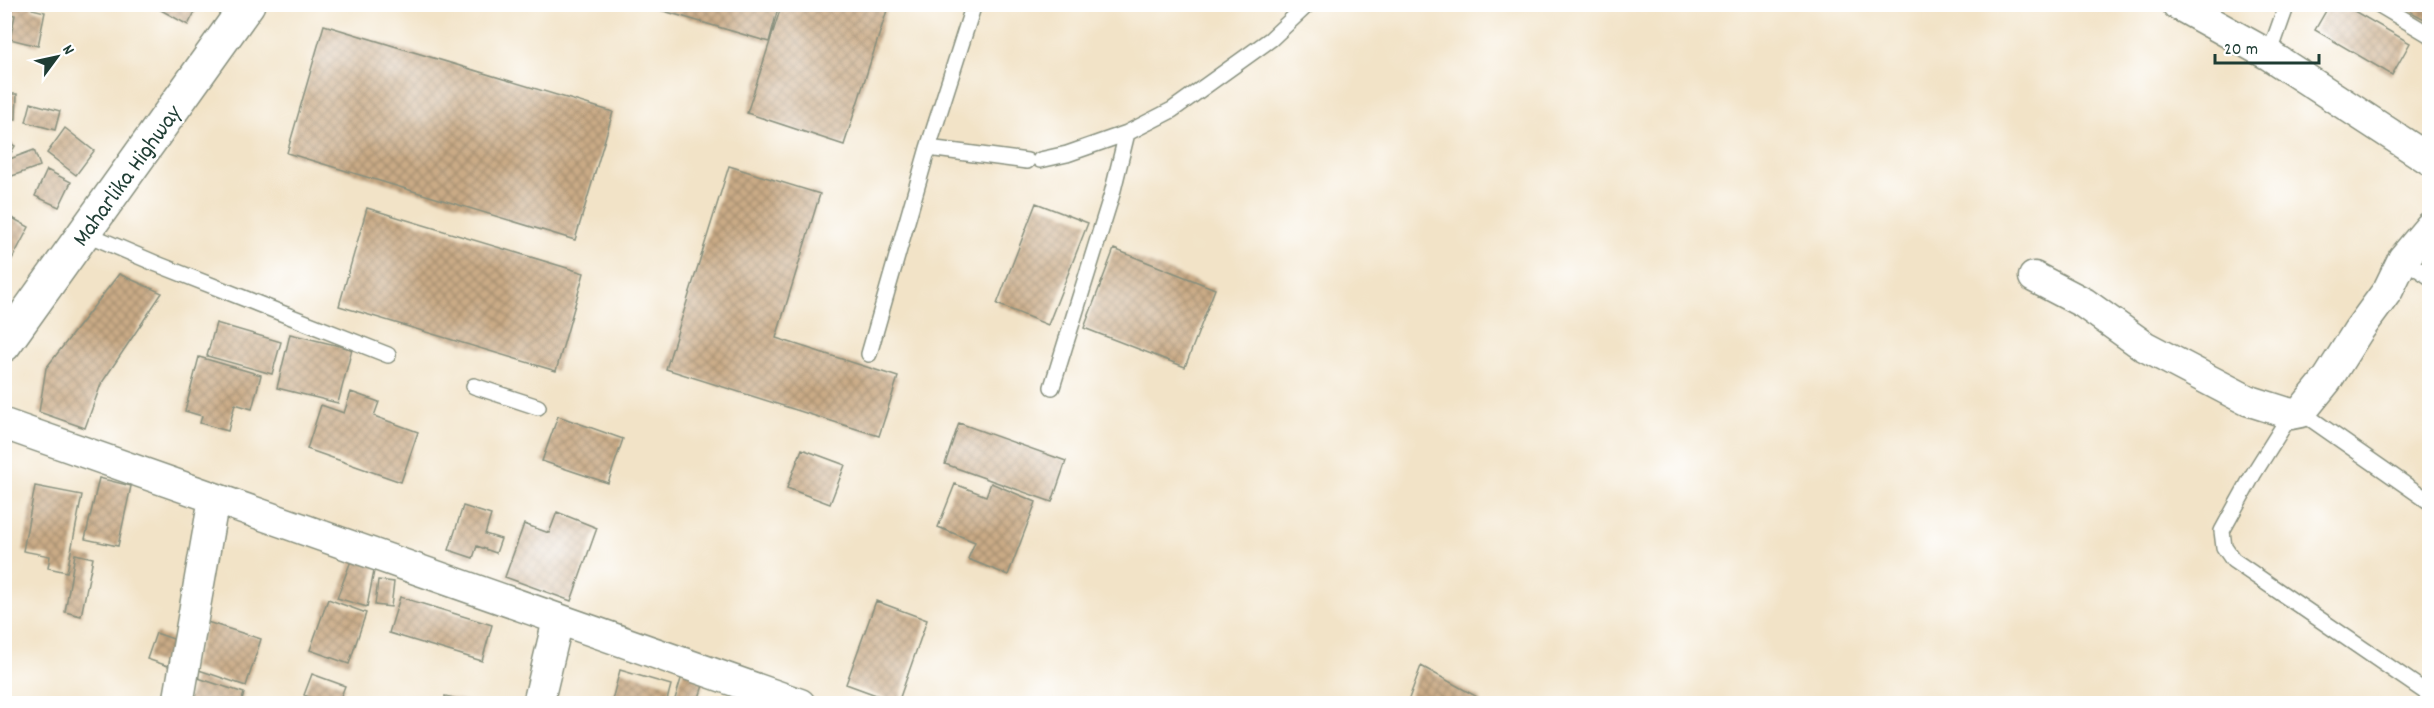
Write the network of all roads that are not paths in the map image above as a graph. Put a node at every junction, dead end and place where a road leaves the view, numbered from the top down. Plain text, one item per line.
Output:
1 (248, 4) edge
2 (974, 4) edge
3 (1308, 4) edge
4 (2177, 4) edge
5 (2287, 4) edge
6 (2378, 4) edge
7 (2430, 34) edge
8 (2269, 55) junction
9 (1127, 133) junction
10 (928, 148) junction
11 (2430, 160) edge
12 (2430, 227) edge
13 (85, 232) junction
14 (2403, 259) junction
15 (2034, 277) dead end
16 (2430, 277) edge
17 (4, 345) edge
18 (869, 354) dead end
19 (388, 355) dead end
20 (474, 386) dead end
21 (1052, 387) dead end
22 (538, 407) dead end
23 (2296, 413) junction
24 (4, 424) edge
25 (214, 498) junction
26 (2430, 502) edge
27 (558, 620) junction
28 (2430, 695) edge
29 (178, 704) edge
30 (538, 704) edge
31 (800, 704) edge

1 - 13 main road, Maharlika Highway
2 - 10 lane
3 - 9 lane
4 - 8 street
5 - 8 lane
6 - 7 lane
8 - 11 street
9 - 10 lane
9 - 21 lane
10 - 18 lane
12 - 14 street
13 - 17 main road, Maharlika Highway
13 - 19 lane
14 - 16 lane
14 - 23 street
15 - 23 street
20 - 22 lane
23 - 26 lane
23 - 28 lane
24 - 25 street
25 - 27 street
25 - 29 street
27 - 30 street
27 - 31 street

